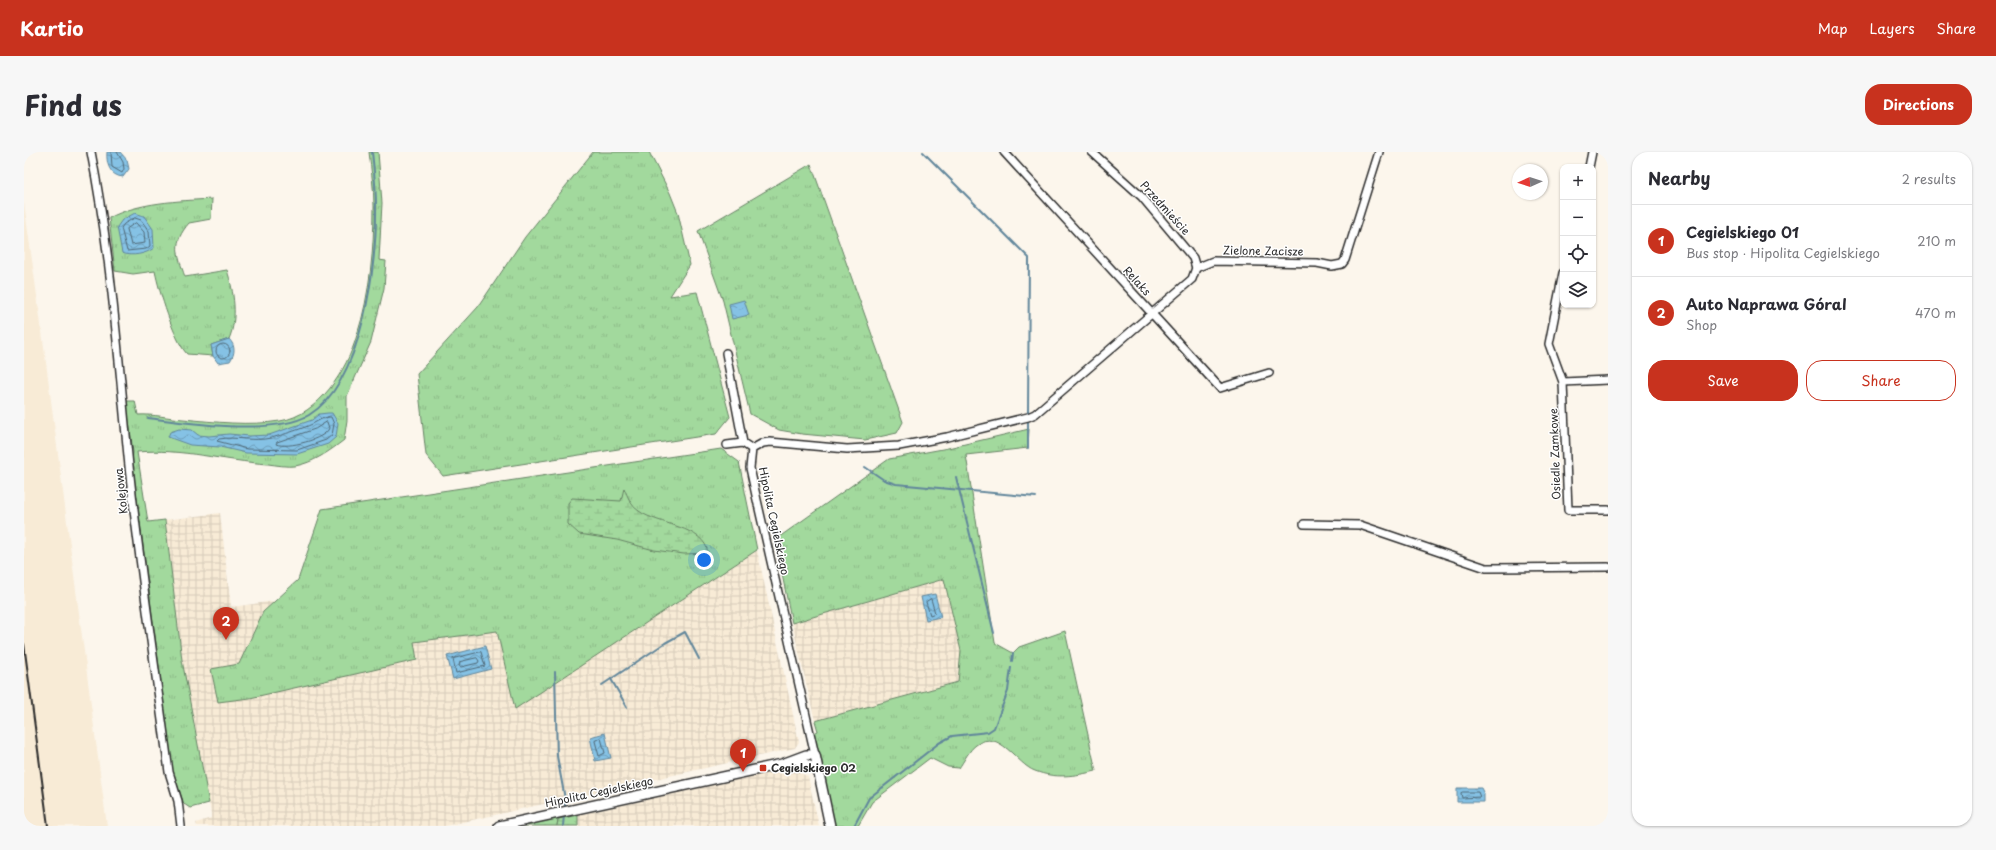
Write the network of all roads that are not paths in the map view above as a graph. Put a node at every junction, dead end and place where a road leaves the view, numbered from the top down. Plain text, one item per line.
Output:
1 (91, 152) edge
2 (1004, 152) edge
3 (1092, 152) edge
4 (1379, 152) edge
5 (1592, 152) edge
6 (1590, 164) edge
7 (1196, 268) junction
8 (1560, 288) edge
9 (1152, 314) junction
10 (726, 353) dead end
11 (1269, 373) dead end
12 (1608, 380) edge
13 (1563, 382) junction
14 (744, 443) junction
15 (727, 445) dead end
16 (752, 449) junction
17 (1608, 510) edge
18 (1304, 524) dead end
19 (1608, 567) edge
20 (815, 755) junction
21 (797, 760) junction
22 (818, 770) junction
23 (181, 826) edge
24 (499, 826) edge
25 (830, 826) edge

1 - 23 street, Kolejowa
2 - 9 street, Relaks
3 - 7 street, Przedmieście
4 - 7 street, Zielone Zacisze
5 - 6 street
7 - 9 street
8 - 13 street
9 - 11 street, Relaks
9 - 16 street
10 - 14 street
12 - 13 street
13 - 17 street, Osiedle Zamkowe
14 - 15 street
14 - 16 street
16 - 20 street, Hipolita Cegielskiego
18 - 19 street
20 - 21 street, Hipolita Cegielskiego
20 - 22 street, Hipolita Cegielskiego
21 - 22 street
21 - 24 street, Hipolita Cegielskiego
22 - 25 street, Hipolita Cegielskiego

